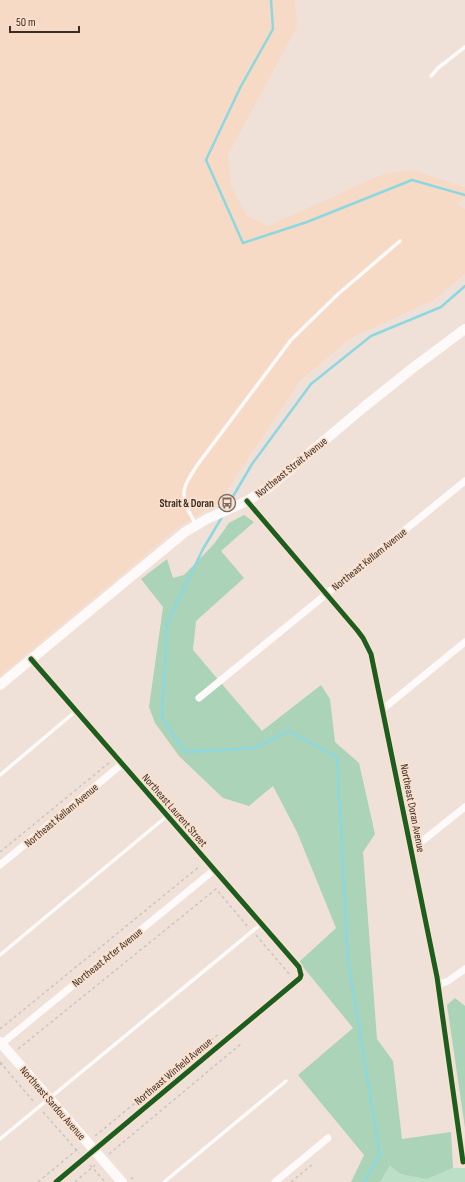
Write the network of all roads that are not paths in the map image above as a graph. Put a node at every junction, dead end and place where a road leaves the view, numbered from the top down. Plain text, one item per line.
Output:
1 (465, 47) edge
2 (432, 76) dead end
3 (400, 241) dead end
4 (465, 329) edge
5 (465, 481) edge
6 (247, 501) junction
7 (196, 525) junction
8 (327, 594) junction
9 (465, 642) edge
10 (32, 659) junction
11 (0, 685) edge
12 (199, 698) dead end
13 (383, 709) junction
14 (76, 711) junction
15 (122, 764) junction
16 (0, 775) edge
17 (465, 807) edge
18 (167, 816) junction
19 (411, 850) junction
20 (0, 865) edge
21 (214, 870) junction
22 (262, 924) junction
23 (0, 955) edge
24 (465, 969) edge
25 (301, 975) joint
26 (438, 985) junction
27 (0, 1043) edge
28 (286, 1081) dead end
29 (49, 1098) junction
30 (328, 1138) dead end
31 (0, 1139) edge
32 (95, 1151) junction
33 (463, 1162) dead end
34 (56, 1182) edge
35 (122, 1182) edge
36 (164, 1182) edge
37 (275, 1182) edge

1 - 2 lane
3 - 7 lane
4 - 6 main road, Northeast Strait Avenue
5 - 8 street, Northeast Kellam Avenue
6 - 7 main road, Northeast Strait Avenue
6 - 8 street, Northeast Doran Avenue
7 - 10 main road, Northeast Strait Avenue
8 - 12 street, Northeast Kellam Avenue
8 - 13 street, Northeast Doran Avenue
9 - 13 street
10 - 11 main road, Northeast Strait Avenue
10 - 14 street, Northeast Laurent Street
13 - 19 street, Northeast Doran Avenue
14 - 15 street, Northeast Laurent Street
14 - 16 lane
15 - 18 street, Northeast Laurent Street
15 - 20 street, Northeast Kellam Avenue
17 - 19 street
18 - 21 street, Northeast Laurent Street
18 - 23 lane
19 - 26 street, Northeast Doran Avenue
21 - 22 street, Northeast Laurent Street
21 - 27 street, Northeast Arter Avenue
22 - 25 street, Northeast Laurent Street
22 - 29 lane
24 - 26 street
25 - 32 street, Northeast Winfield Avenue
26 - 33 street, Northeast Doran Avenue
27 - 29 main road, Northeast Sardou Avenue
28 - 36 lane
29 - 31 lane
29 - 32 main road, Northeast Sardou Avenue
30 - 37 street
32 - 34 street, Northeast Winfield Avenue
32 - 35 main road, Northeast Sardou Avenue

